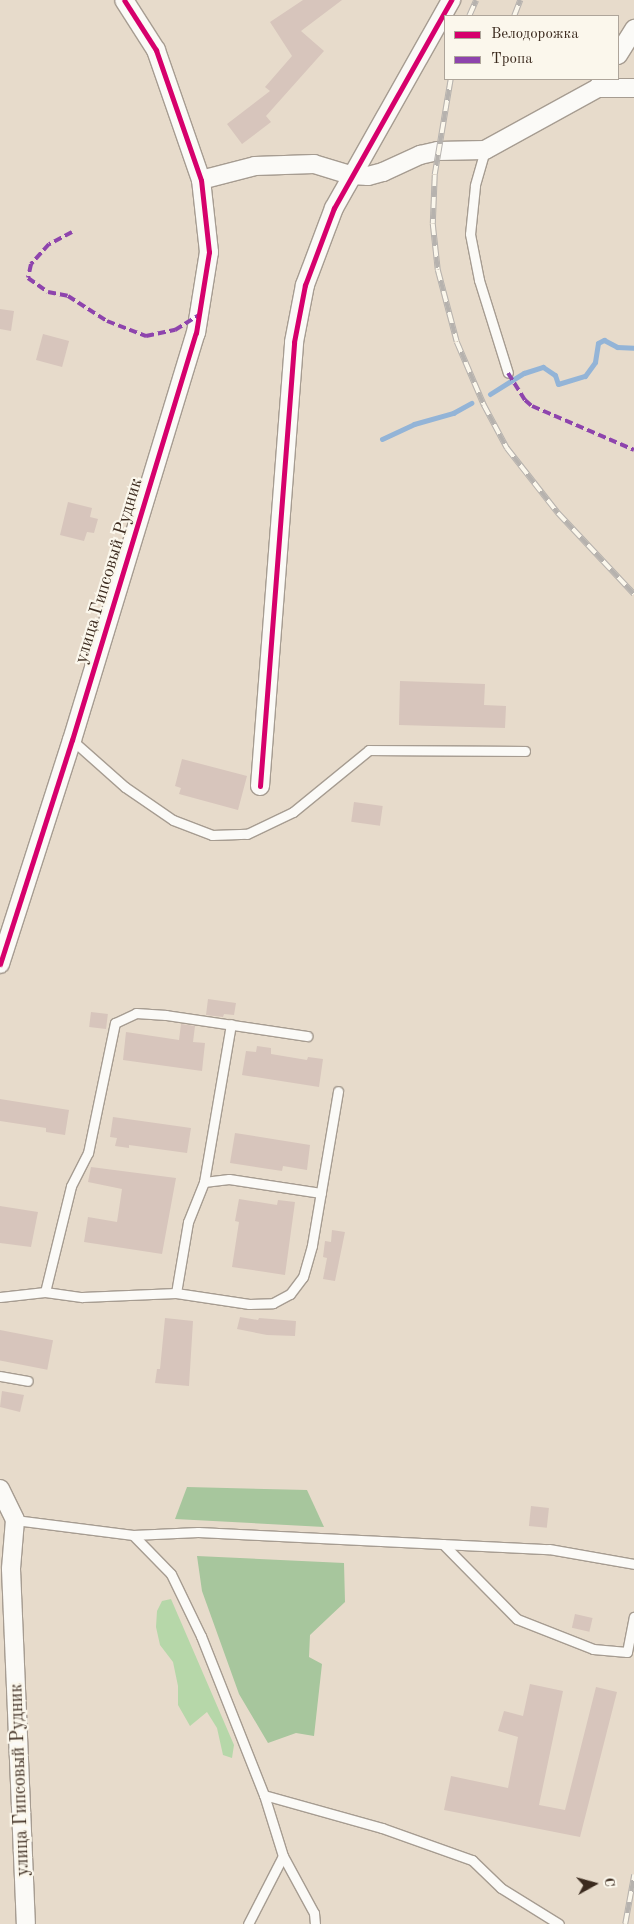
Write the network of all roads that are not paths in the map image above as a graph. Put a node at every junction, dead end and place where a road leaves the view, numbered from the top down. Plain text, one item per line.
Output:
1 (124, 0) edge
2 (451, 0) edge
3 (634, 29) edge
4 (619, 53) edge
5 (600, 83) edge
6 (634, 88) edge
7 (485, 150) junction
8 (351, 176) junction
9 (200, 180) junction
10 (508, 373) dead end
11 (72, 740) junction
12 (525, 751) dead end
13 (260, 786) dead end
14 (0, 964) edge
15 (231, 1024) junction
16 (307, 1036) dead end
17 (338, 1091) dead end
18 (204, 1182) junction
19 (321, 1194) junction
20 (45, 1292) junction
21 (176, 1293) junction
22 (0, 1298) edge
23 (0, 1376) edge
24 (28, 1381) dead end
25 (0, 1489) edge
26 (15, 1520) junction
27 (133, 1535) junction
28 (443, 1544) junction
29 (634, 1564) edge
30 (634, 1617) edge
31 (264, 1795) junction
32 (283, 1856) junction
33 (26, 1924) edge
34 (248, 1924) edge
35 (315, 1924) edge
36 (559, 1924) edge

1 - 9 street, улица Гипсовый Рудник
2 - 8 street
3 - 4 street
5 - 6 street
5 - 7 street
7 - 8 street
7 - 10 lane
8 - 9 street
8 - 13 street
9 - 11 street, улица Гипсовый Рудник
11 - 12 lane
11 - 14 street, улица Гипсовый Рудник
15 - 16 lane
15 - 18 lane
15 - 20 lane
17 - 19 lane
18 - 19 lane
18 - 21 lane
19 - 21 lane
20 - 21 lane
20 - 22 lane
23 - 24 lane
25 - 26 street
26 - 27 lane
26 - 33 street, улица Гипсовый Рудник
27 - 28 lane
27 - 31 lane
28 - 29 lane
28 - 30 lane
31 - 32 lane
31 - 36 lane
32 - 34 lane
32 - 35 lane

